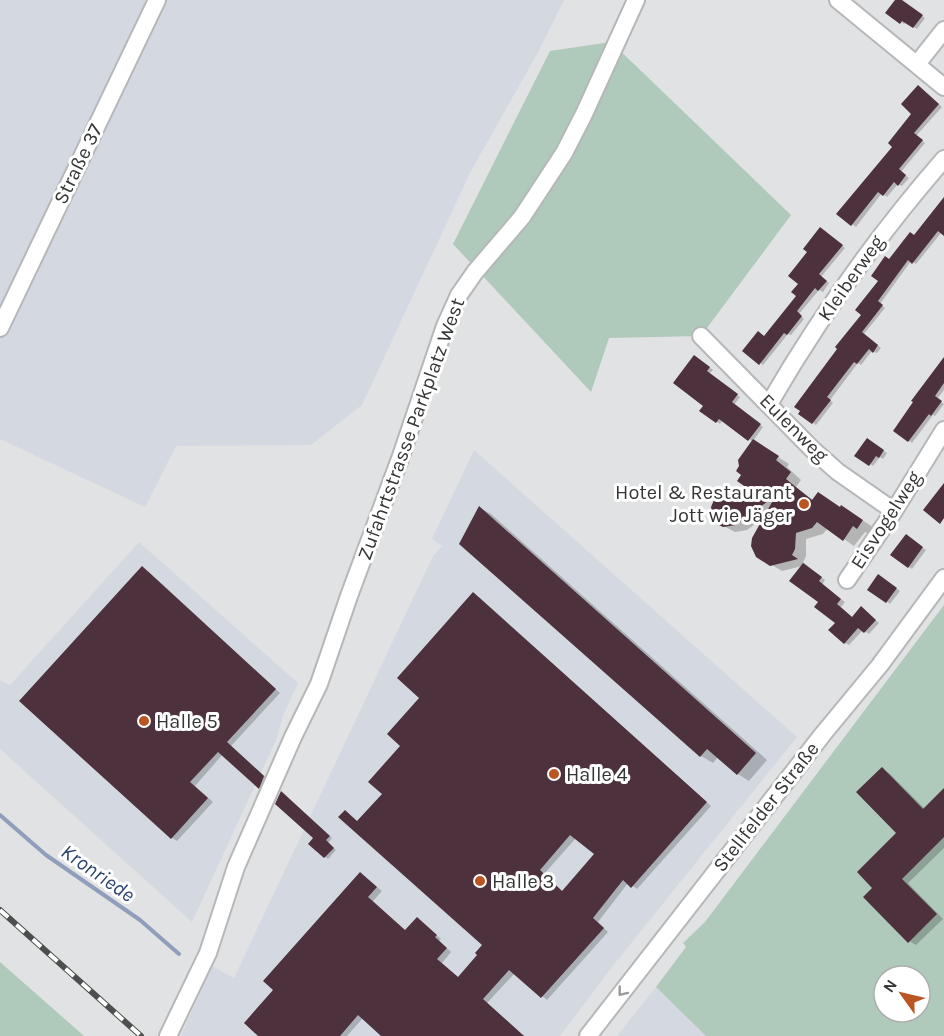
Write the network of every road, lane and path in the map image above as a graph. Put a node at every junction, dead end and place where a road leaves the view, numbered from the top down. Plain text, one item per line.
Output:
1 (157, 0) edge
2 (636, 0) edge
3 (838, 0) edge
4 (944, 30) edge
5 (917, 64) junction
6 (944, 87) edge
7 (944, 159) edge
8 (0, 328) edge
9 (701, 336) dead end
10 (769, 404) junction
11 (944, 430) edge
12 (894, 511) junction
13 (944, 578) edge
14 (847, 580) dead end
15 (168, 1036) edge
16 (588, 1036) edge

1 - 8 street, Straße 37
2 - 15 street, Zufahrtstrasse Parkplatz West
3 - 5 street
4 - 5 street
5 - 6 street
7 - 10 street, Kleiberweg
9 - 10 street, Eulenweg
10 - 12 street, Eulenweg
11 - 12 street, Eisvogelweg
12 - 14 street, Eisvogelweg
13 -> 16 street, Stellfelder Straße

